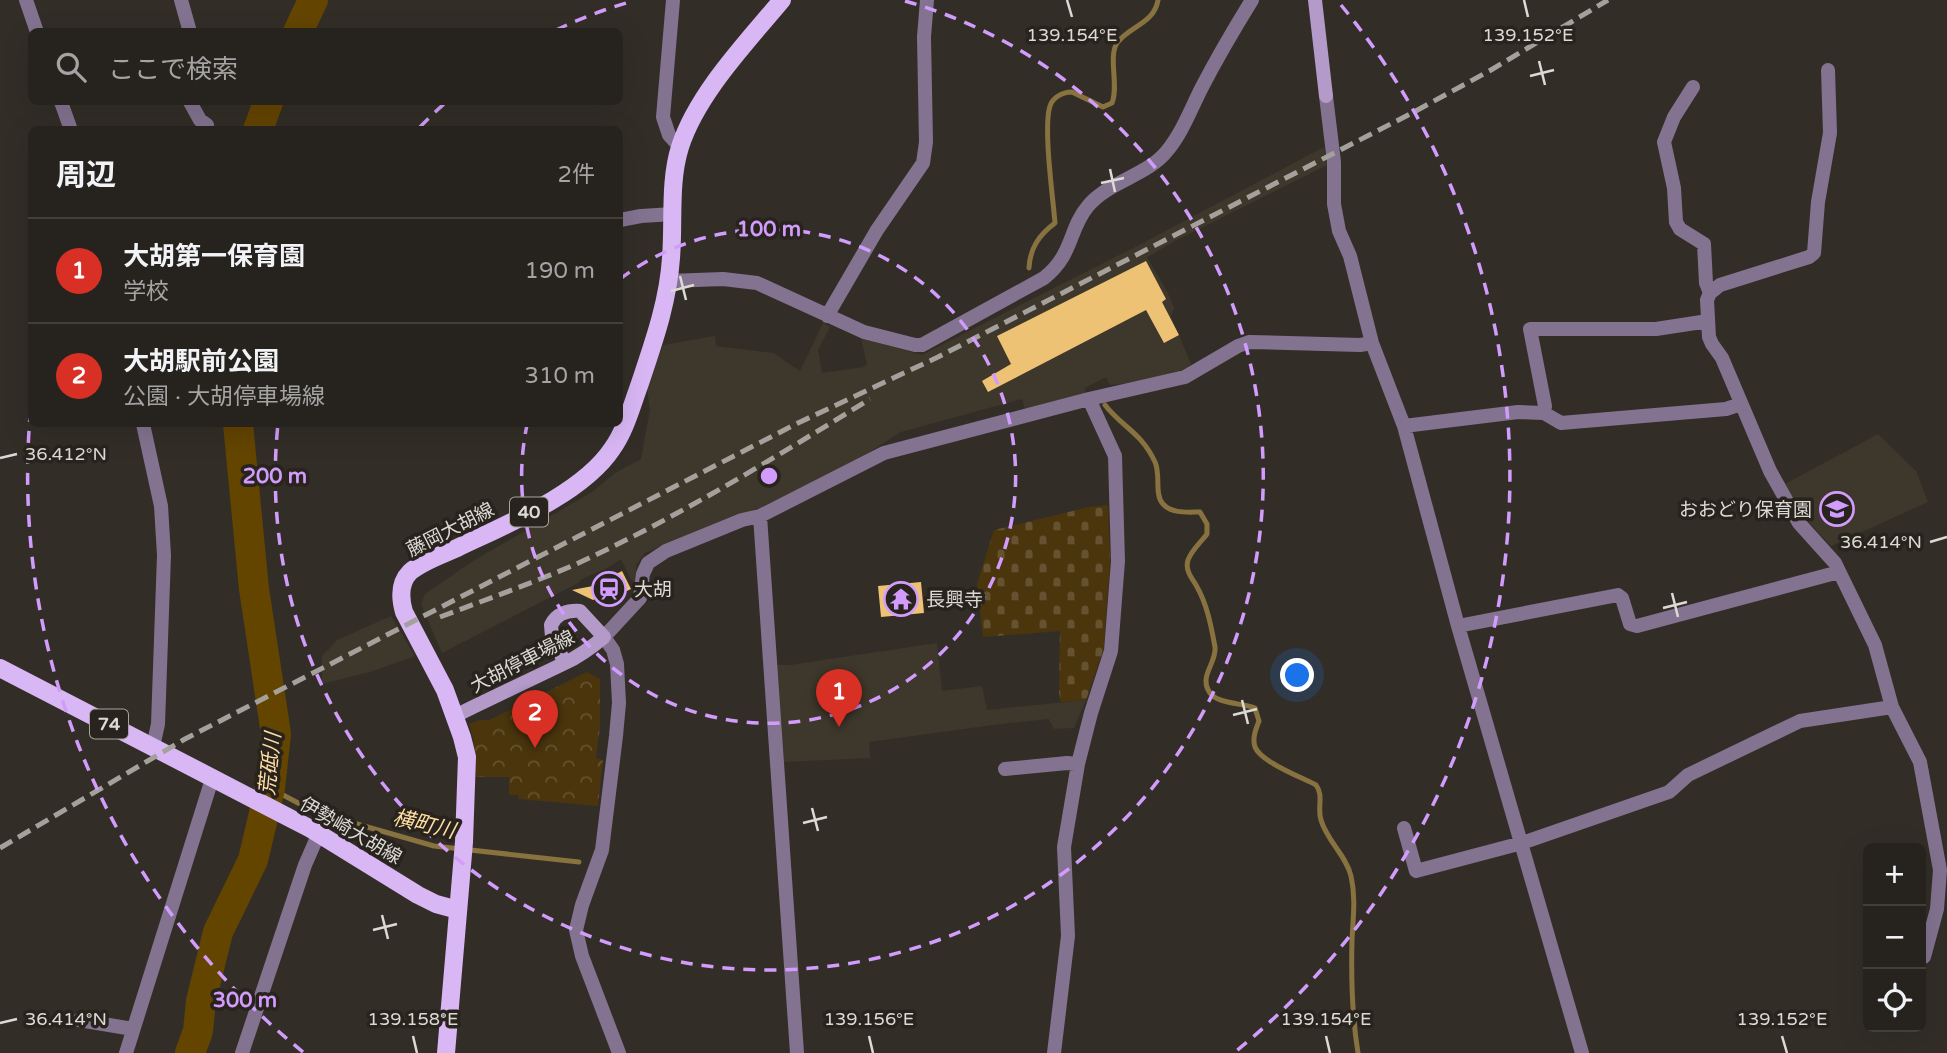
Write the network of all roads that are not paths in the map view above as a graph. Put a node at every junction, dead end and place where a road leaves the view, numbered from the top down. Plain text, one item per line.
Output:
1 (26, 0) edge
2 (181, 0) edge
3 (673, 0) edge
4 (782, 0) edge
5 (927, 0) edge
6 (1252, 0) edge
7 (1315, 0) edge
8 (36, 28) edge
9 (189, 28) edge
10 (1828, 70) dead end
11 (1693, 87) dead end
12 (62, 105) edge
13 (192, 105) edge
14 (206, 124) dead end
15 (70, 126) edge
16 (680, 147) junction
17 (673, 214) junction
18 (623, 219) edge
19 (669, 281) junction
20 (1710, 293) junction
21 (827, 316) junction
22 (1708, 321) junction
23 (1373, 342) junction
24 (1088, 399) junction
25 (1741, 404) junction
26 (1544, 413) junction
27 (1404, 426) junction
28 (144, 427) edge
29 (760, 516) junction
30 (1839, 572) junction
31 (1458, 626) junction
32 (604, 637) junction
33 (565, 663) junction
34 (0, 668) edge
35 (1892, 707) junction
36 (455, 716) junction
37 (153, 747) junction
38 (1078, 764) junction
39 (1005, 769) dead end
40 (215, 781) junction
41 (1404, 828) dead end
42 (315, 831) junction
43 (1522, 843) junction
44 (458, 910) junction
45 (1926, 950) edge
46 (79, 1020) dead end
47 (134, 1029) junction
48 (126, 1053) edge
49 (242, 1053) edge
50 (446, 1053) edge
51 (619, 1053) edge
52 (797, 1053) edge
53 (1054, 1053) edge
54 (1581, 1053) edge

1 - 8 street
2 - 9 street
3 - 16 street
4 - 16 main road, 藤岡大胡線 / 40
5 - 21 street
6 - 21 street
7 - 23 street
10 - 20 street
11 - 20 street
12 - 15 street
13 - 14 street
16 - 17 main road, 藤岡大胡線 / 40
17 - 18 street
17 - 19 main road, 藤岡大胡線 / 40
19 - 21 street
19 - 36 main road, 藤岡大胡線 / 40
20 - 22 street
22 - 25 street
22 - 26 street
23 - 24 street
23 - 27 street
24 - 29 street
24 - 38 street
25 - 26 street
25 - 30 street
26 - 27 street
27 - 31 street
28 - 37 street
29 - 32 street
29 - 52 street
30 - 31 street
30 - 35 street
31 - 43 street
32 - 33 street, 大胡停車場線
32 - 33 street
32 - 51 street
33 - 36 street, 大胡停車場線
34 - 37 main road, 伊勢崎大胡線 / 74
35 - 43 street
35 - 45 street
36 - 44 main road, 藤岡大胡線 / 40
37 - 40 main road, 伊勢崎大胡線 / 74
38 - 39 street
38 - 53 street
40 - 42 main road, 伊勢崎大胡線 / 74
40 - 47 street
41 - 43 street
42 - 44 main road, 伊勢崎大胡線 / 74
42 - 49 street
43 - 54 street
44 - 50 main road, 藤岡大胡線 / 40
46 - 47 street
47 - 48 street

